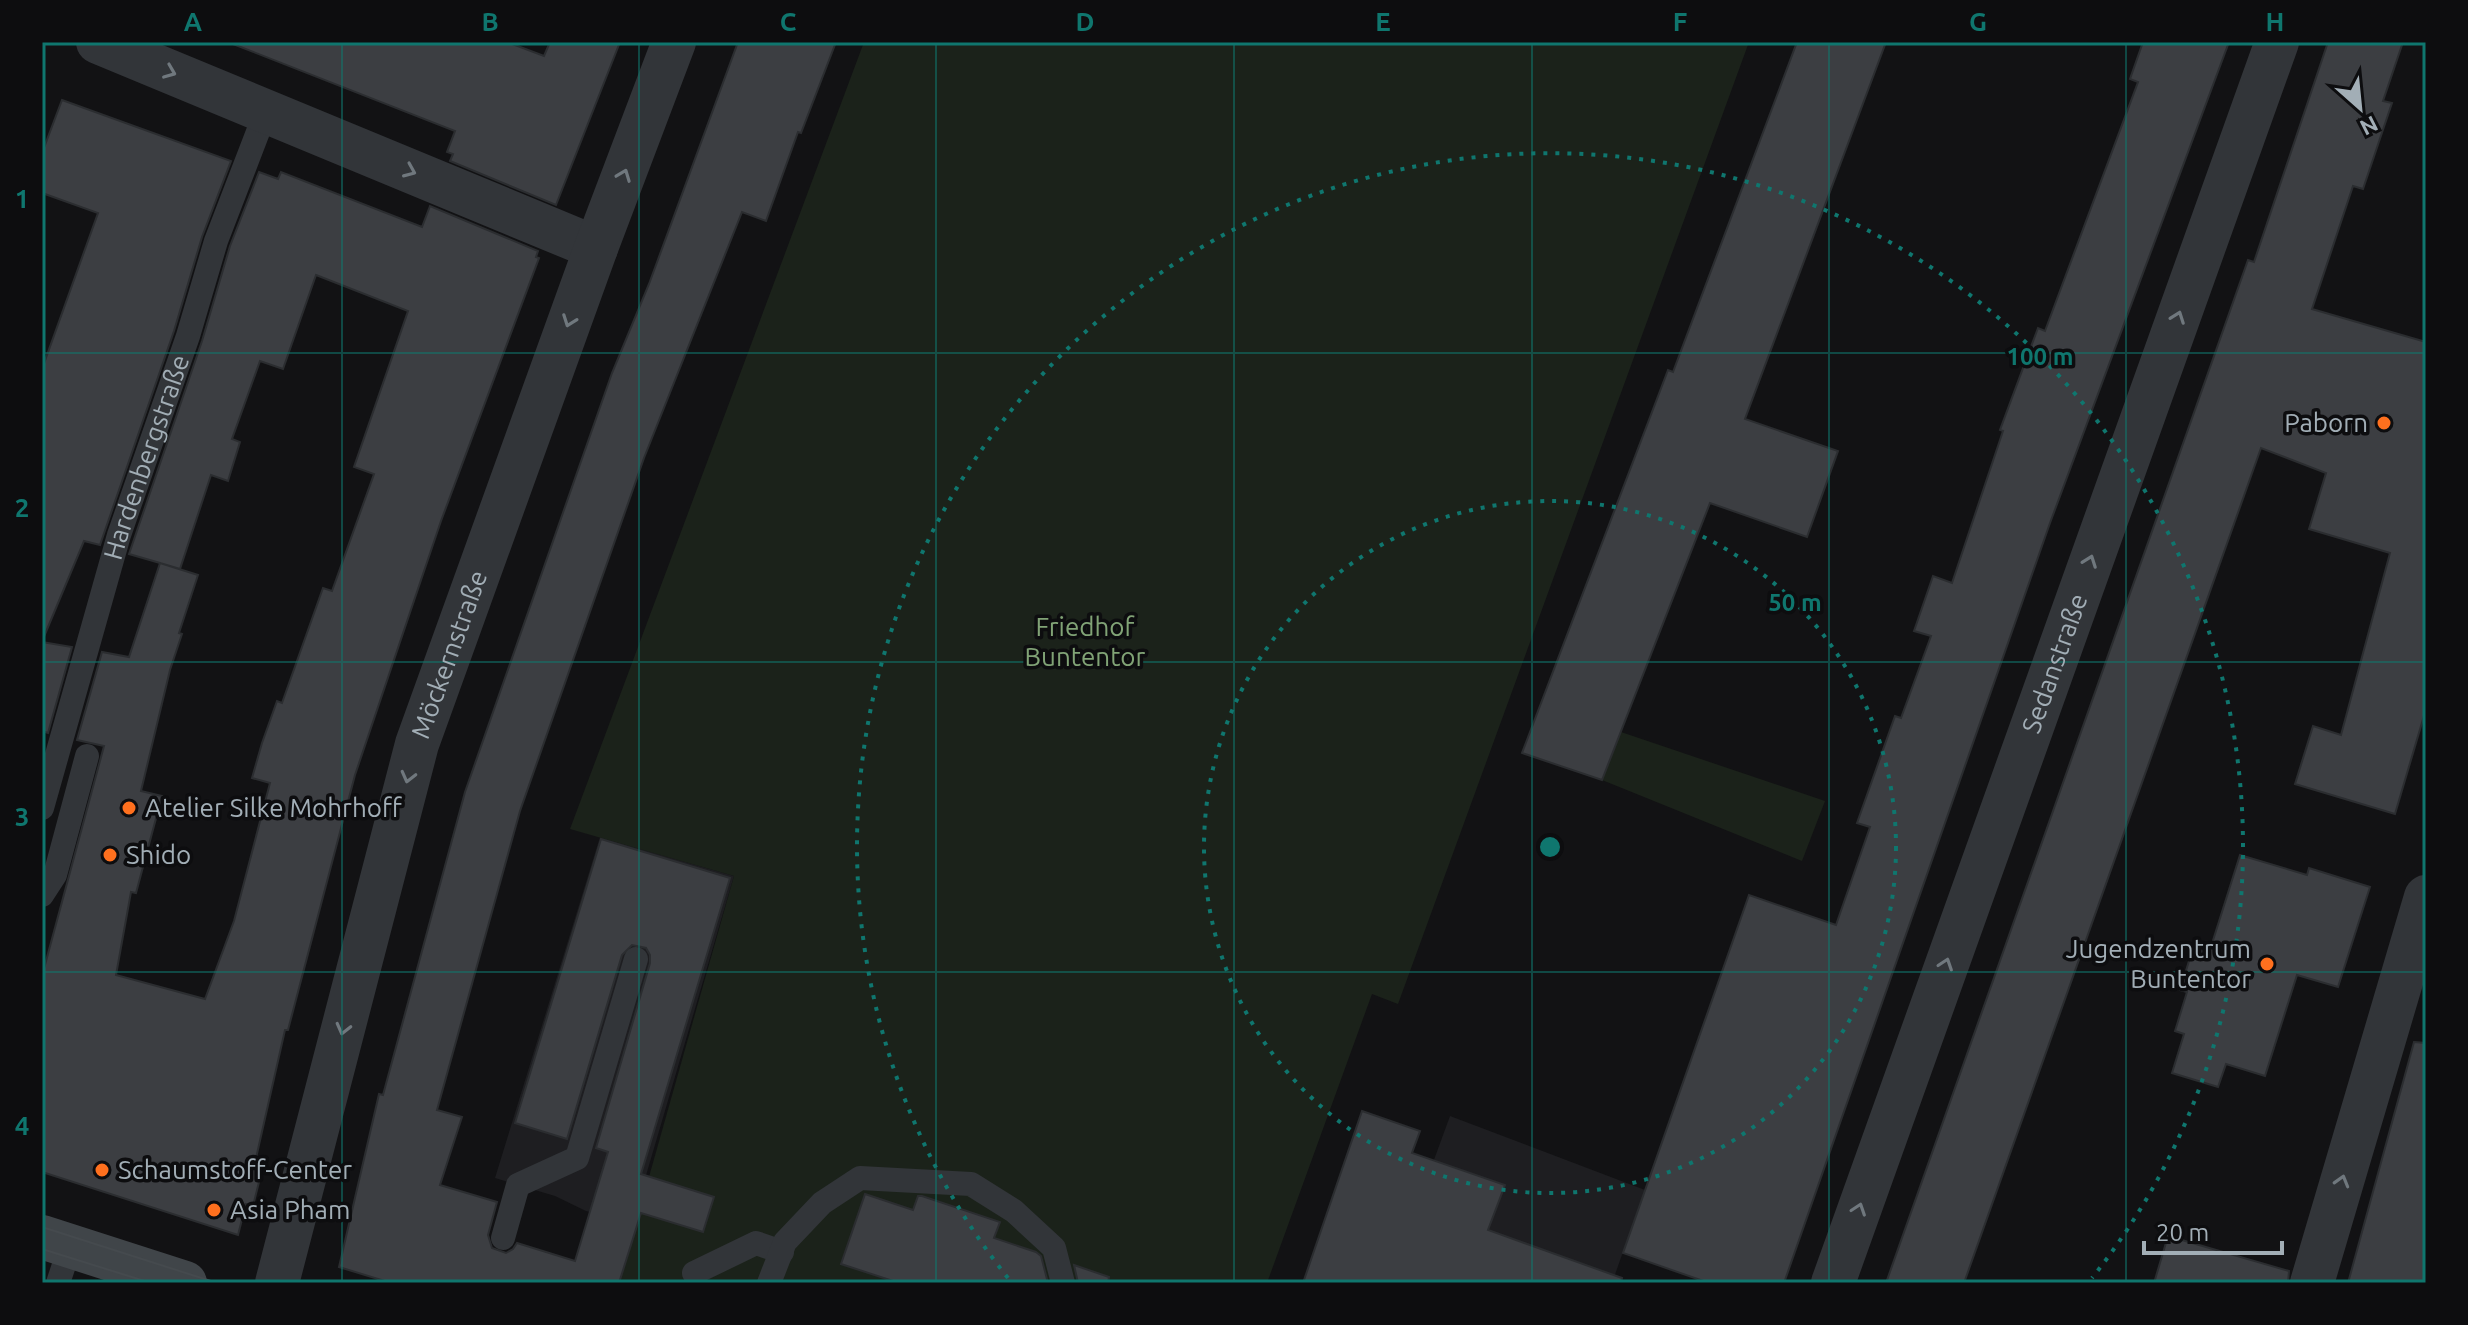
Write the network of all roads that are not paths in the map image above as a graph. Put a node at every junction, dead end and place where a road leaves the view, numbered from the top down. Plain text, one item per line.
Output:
1 (98, 42) edge
2 (674, 42) edge
3 (2277, 42) edge
4 (266, 111) junction
5 (596, 248) junction
6 (87, 756) dead end
7 (42, 808) edge
8 (42, 895) edge
9 (2426, 897) edge
10 (636, 959) dead end
11 (503, 1238) dead end
12 (782, 1252) junction
13 (57, 1256) edge
14 (694, 1273) dead end
15 (185, 1283) edge
16 (277, 1283) edge
17 (769, 1283) edge
18 (1063, 1283) edge
19 (1833, 1283) edge
20 (2312, 1283) edge

1 -> 4 street
5 -> 2 street, Möckernstraße
19 -> 3 street, Sedanstraße
4 -> 5 street
4 - 7 lane, Hardenbergstraße
5 -> 16 street, Möckernstraße
6 - 8 lane
20 -> 9 street
10 - 11 lane
12 - 14 lane
12 - 17 lane
12 - 18 lane
13 - 15 street

